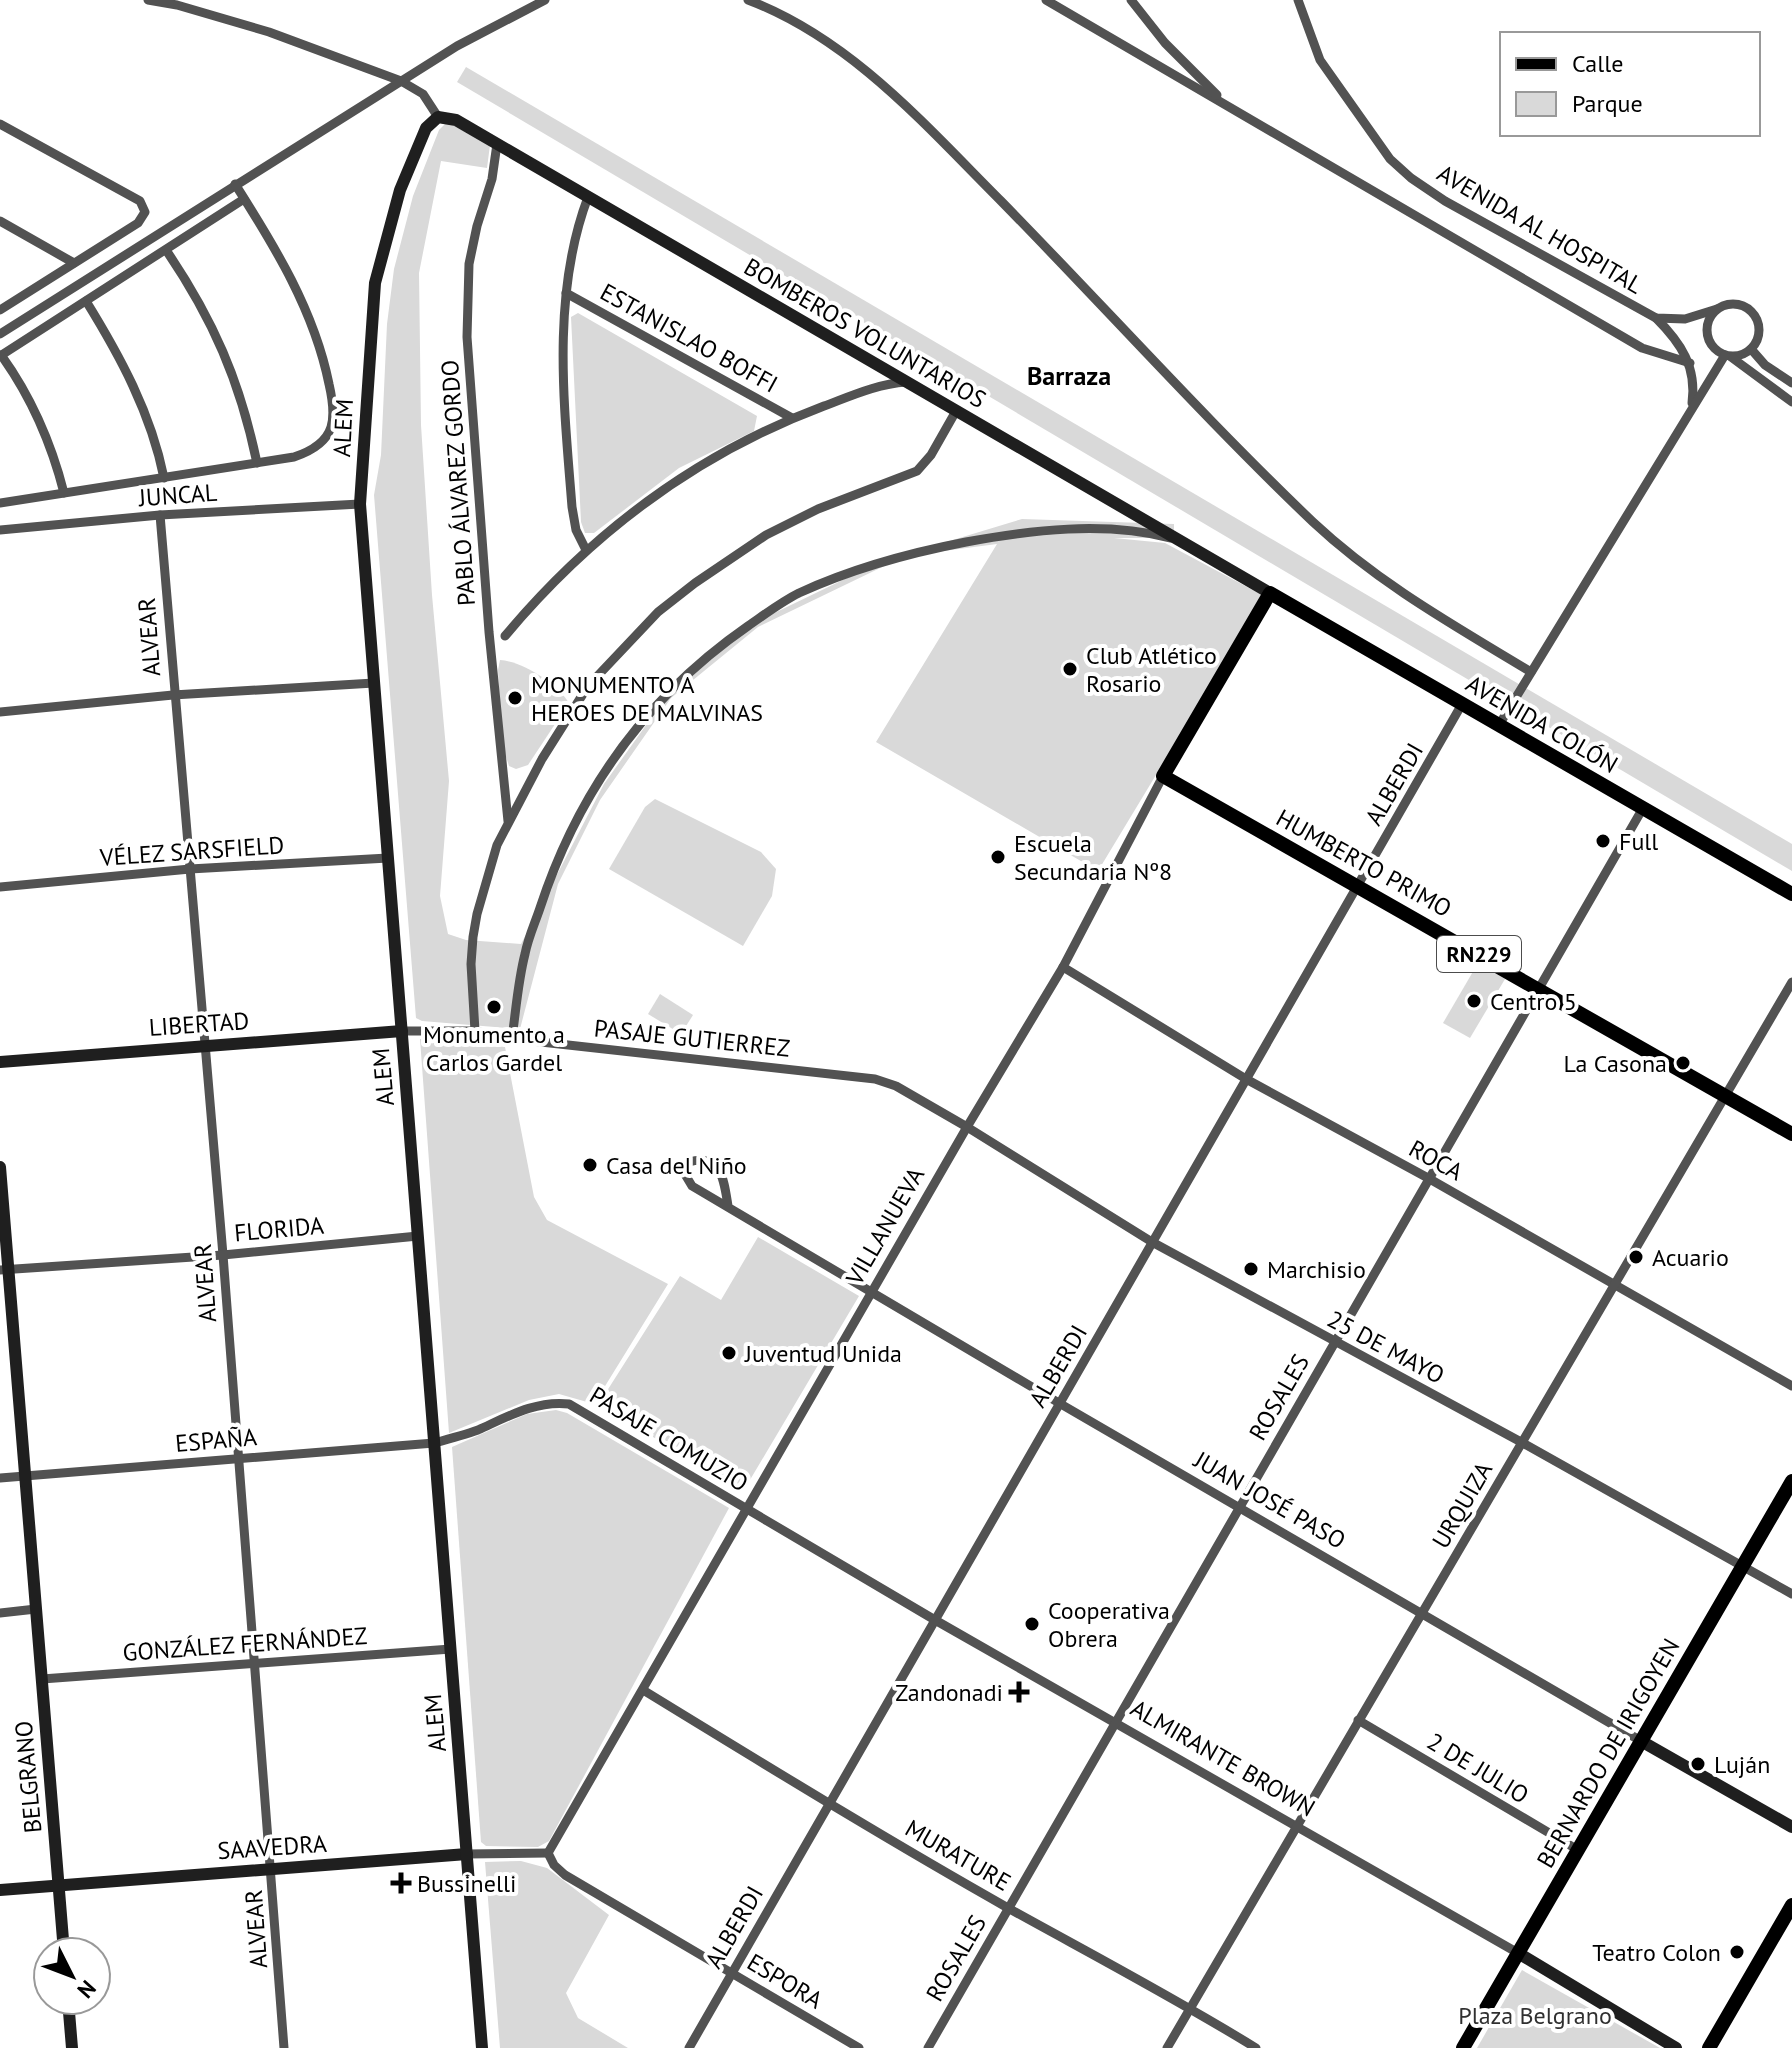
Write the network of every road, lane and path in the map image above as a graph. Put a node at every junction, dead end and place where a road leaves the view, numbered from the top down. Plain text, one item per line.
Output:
1 (148, 0) edge
2 (545, 0) edge
3 (748, 0) edge
4 (1046, 0) edge
5 (1131, 0) edge
6 (1298, 0) edge
7 (401, 81) junction
8 (1232, 108) junction
9 (438, 117) junction
10 (0, 124) edge
11 (497, 144) junction
12 (235, 184) junction
13 (588, 197) junction
14 (244, 199) junction
15 (0, 221) edge
16 (166, 250) junction
17 (74, 263) junction
18 (566, 293) junction
19 (86, 301) junction
20 (1717, 309) junction
21 (0, 310) edge
22 (1656, 318) junction
23 (0, 334) edge
24 (1751, 349) junction
25 (0, 356) edge
26 (1728, 356) junction
27 (1690, 363) junction
28 (906, 382) junction
29 (1792, 383) edge
30 (1792, 402) edge
31 (1691, 407) junction
32 (956, 411) junction
33 (792, 418) junction
34 (257, 463) junction
35 (164, 478) junction
36 (64, 493) junction
37 (0, 503) edge
38 (360, 504) junction
39 (160, 515) junction
40 (0, 530) edge
41 (1184, 544) junction
42 (586, 550) junction
43 (1270, 593) junction
44 (505, 636) dead end
45 (1531, 672) junction
46 (374, 683) junction
47 (173, 695) junction
48 (1462, 704) junction
49 (0, 712) edge
50 (1499, 725) junction
51 (1163, 776) junction
52 (1643, 808) junction
53 (508, 821) junction
54 (388, 858) junction
55 (190, 869) junction
56 (1358, 885) junction
57 (0, 887) edge
58 (1792, 894) edge
59 (1063, 967) junction
60 (1792, 982) edge
61 (1538, 987) junction
62 (402, 1031) junction
63 (475, 1031) junction
64 (512, 1038) junction
65 (204, 1046) junction
66 (0, 1062) edge
67 (1246, 1079) junction
68 (1725, 1095) junction
69 (967, 1127) junction
70 (1792, 1134) edge
71 (0, 1167) edge
72 (1428, 1178) junction
73 (728, 1206) junction
74 (418, 1236) junction
75 (1152, 1242) junction
76 (223, 1255) junction
77 (4, 1269) edge
78 (1613, 1283) junction
79 (873, 1291) junction
80 (1334, 1342) junction
81 (1792, 1386) edge
82 (1059, 1403) junction
83 (1521, 1442) junction
84 (434, 1443) junction
85 (238, 1459) junction
86 (25, 1476) junction
87 (0, 1478) edge
88 (1792, 1481) edge
89 (747, 1508) junction
90 (1238, 1508) junction
91 (1743, 1566) junction
92 (1792, 1594) edge
93 (36, 1609) junction
94 (0, 1613) edge
95 (1423, 1613) junction
96 (935, 1620) junction
97 (451, 1649) junction
98 (254, 1664) junction
99 (42, 1679) junction
100 (643, 1690) junction
101 (1358, 1720) junction
102 (1115, 1722) junction
103 (1641, 1741) junction
104 (828, 1804) junction
105 (1296, 1825) junction
106 (1792, 1827) edge
107 (1578, 1850) junction
108 (548, 1853) junction
109 (467, 1854) junction
110 (272, 1869) junction
111 (58, 1885) junction
112 (0, 1890) edge
113 (1792, 1905) edge
114 (1008, 1908) junction
115 (63, 1936) edge
116 (1518, 1953) junction
117 (731, 1972) junction
118 (1190, 2007) junction
119 (69, 2016) edge
120 (72, 2048) edge
121 (284, 2048) edge
122 (482, 2048) edge
123 (689, 2048) edge
124 (859, 2048) edge
125 (928, 2048) edge
126 (1167, 2048) edge
127 (1256, 2048) edge
128 (1463, 2048) edge
129 (1676, 2048) edge
130 (1709, 2048) edge

1 - 7 street
2 - 7 street
3 - 45 street
4 - 8 street
5 - 8 street
6 - 22 street, AVENIDA AL HOSPITAL
7 - 9 street
7 - 12 street
8 - 27 street
9 - 11 main road, BOMBEROS VOLUNTARIOS
9 - 38 main road, ALEM
10 - 17 street
11 - 13 main road, BOMBEROS VOLUNTARIOS
11 - 53 street, PABLO ÁLVAREZ GORDO
12 - 14 street
12 - 23 street
13 - 18 street
13 - 28 main road, BOMBEROS VOLUNTARIOS
14 - 16 street
14 - 34 street
15 - 17 street
16 - 19 street
16 - 34 street
17 - 21 street
18 - 33 street, ESTANISLAO BOFFI
18 - 42 street
19 - 25 street
19 - 35 street
20 - 22 street, AVENIDA AL HOSPITAL
20 - 24 street
20 - 26 street
22 - 27 street
24 - 26 street
24 - 29 street
25 - 36 street
26 - 30 street
26 - 31 street
27 - 31 street
28 - 32 main road, BOMBEROS VOLUNTARIOS
28 - 33 street
31 - 45 street
32 - 41 main road, BOMBEROS VOLUNTARIOS
32 - 53 street
33 - 42 street
34 - 35 street
35 - 36 street
36 - 37 street
38 - 39 street, JUNCAL
38 - 46 main road, ALEM
39 - 40 street, JUNCAL
39 - 47 street, ALVEAR
41 - 43 main road, BOMBEROS VOLUNTARIOS
41 - 64 street
42 - 44 street
43 - 48 main road, AVENIDA COLÓN
43 - 51 main road, VILLANUEVA
45 - 50 street
46 - 47 street
46 - 54 main road, ALEM
47 - 49 street
47 - 55 street, ALVEAR
48 - 50 main road, AVENIDA COLÓN
48 - 56 street, ALBERDI
50 - 52 main road, AVENIDA COLÓN
51 - 56 main road, HUMBERTO PRIMO / RN229
51 - 59 street, VILLANUEVA
52 - 58 main road, AVENIDA COLÓN
52 - 61 street, ROSALES
53 - 63 street
54 - 55 street, VÉLEZ SARSFIELD
54 - 62 main road, ALEM
55 - 57 street, VÉLEZ SARSFIELD
55 - 65 street, ALVEAR
56 - 61 main road, HUMBERTO PRIMO / RN229
56 - 67 street, ALBERDI
59 - 67 street, ROCA
59 - 69 street, VILLANUEVA
60 - 68 street, URQUIZA
61 - 68 main road, HUMBERTO PRIMO / RN229
61 - 72 street, ROSALES
62 - 63 street, PASAJE GUTIERREZ
62 - 65 main road, LIBERTAD
62 - 74 main road, ALEM
63 - 64 street, PASAJE GUTIERREZ
64 - 69 street, PASAJE GUTIERREZ
65 - 66 main road, LIBERTAD
65 - 76 street, ALVEAR
67 - 72 street, ROCA
67 - 75 street, ALBERDI
68 - 70 main road, HUMBERTO PRIMO / RN229
68 - 78 street, URQUIZA
69 - 75 street, 25 DE MAYO
69 - 79 street, VILLANUEVA
71 - 77 main road, BELGRANO
72 - 78 street, ROCA
72 - 80 street, ROSALES
73 - 73 street, JUAN JOSÉ PASO
73 - 79 street, JUAN JOSÉ PASO
74 - 76 street, FLORIDA
74 - 84 main road, ALEM
75 - 80 street, 25 DE MAYO
75 - 82 street, ALBERDI
76 - 77 street, FLORIDA
76 - 85 street, ALVEAR
77 - 86 main road, BELGRANO
78 - 81 street, ROCA
78 - 83 street, URQUIZA
79 - 82 street, JUAN JOSÉ PASO
79 - 89 street, VILLANUEVA
80 - 83 street, 25 DE MAYO
80 - 90 street, ROSALES
82 - 90 street, JUAN JOSÉ PASO
82 - 96 street, ALBERDI
83 - 91 street, 25 DE MAYO
83 - 95 street, URQUIZA
84 - 85 street, ESPAÑA
84 - 89 street, PASAJE COMUZIO
84 - 97 main road, ALEM
85 - 86 street, ESPAÑA
85 - 98 street, ALVEAR
86 - 87 street, ESPAÑA
86 - 93 main road, BELGRANO
88 - 91 main road, BERNARDO DE IRIGOYEN
89 - 96 street, ALMIRANTE BROWN
89 - 100 street, VILLANUEVA
90 - 95 street, JUAN JOSÉ PASO
90 - 102 street, ROSALES
91 - 92 street, 25 DE MAYO
91 - 103 main road, BERNARDO DE IRIGOYEN
93 - 94 street
93 - 99 main road, BELGRANO
95 - 101 street, URQUIZA
95 - 103 street, JUAN JOSÉ PASO
96 - 102 street, ALMIRANTE BROWN
96 - 104 street, ALBERDI
97 - 98 street, GONZÁLEZ FERNÁNDEZ
97 - 109 main road, ALEM
98 - 99 street, GONZÁLEZ FERNÁNDEZ
98 - 110 street, ALVEAR
99 - 111 main road, BELGRANO
100 - 104 street, MURATURE
100 - 108 street, VILLANUEVA
101 - 105 street, URQUIZA
101 - 107 street, 2 DE JULIO
102 - 105 street, ALMIRANTE BROWN
102 - 114 street, ROSALES
103 - 106 main road, JUAN JOSÉ PASO
103 - 107 main road, BERNARDO DE IRIGOYEN
104 - 114 street, MURATURE
104 - 117 street, ALBERDI
105 - 116 street, ALMIRANTE BROWN
105 - 118 street, URQUIZA
107 - 116 main road, BERNARDO DE IRIGOYEN
108 - 109 street, SAAVEDRA
108 - 117 street, ESPORA
109 - 110 main road, SAAVEDRA
109 - 122 main road, ALEM
110 - 111 main road, SAAVEDRA
110 - 121 street, ALVEAR
111 - 112 main road, SAAVEDRA
111 - 115 main road, BELGRANO
113 - 130 main road
114 - 118 street, MURATURE
114 - 125 street, ROSALES
116 - 128 main road, BERNARDO DE IRIGOYEN
116 - 129 main road, ALMIRANTE BROWN
117 - 123 street, ALBERDI
117 - 124 street, ESPORA
118 - 126 street, URQUIZA
118 - 127 street, MURATURE
119 - 120 main road

